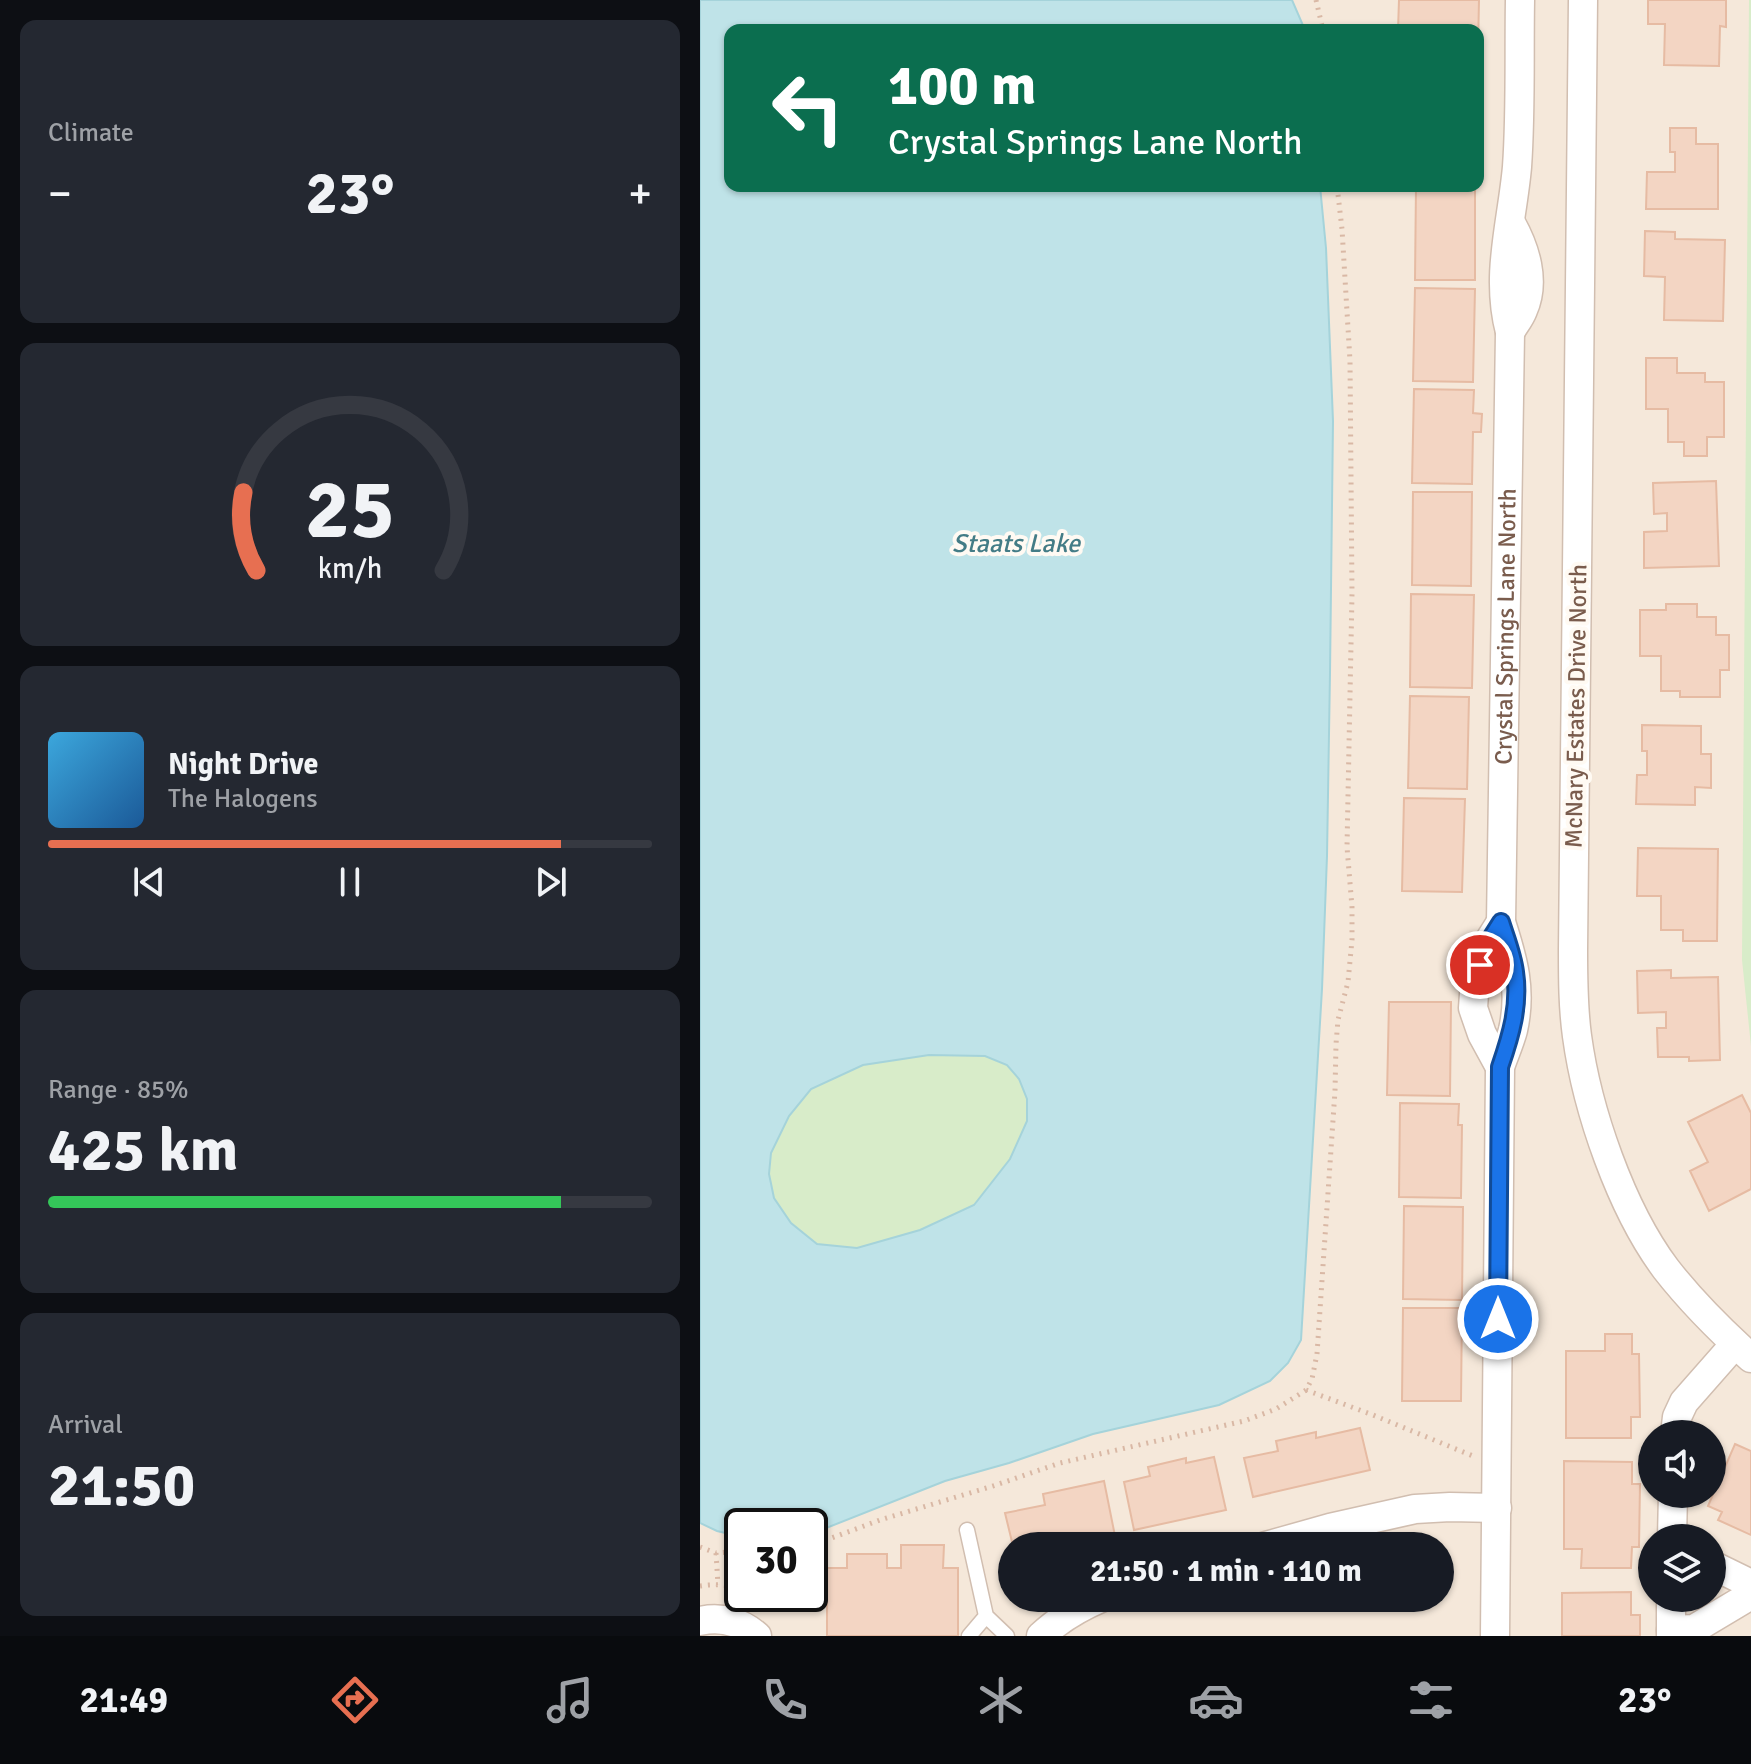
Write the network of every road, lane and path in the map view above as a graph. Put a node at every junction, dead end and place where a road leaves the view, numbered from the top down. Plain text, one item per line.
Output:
1 (1316, 0) edge
2 (1520, 0) edge
3 (1583, 0) edge
4 (1322, 24) edge
5 (1338, 192) edge
6 (1501, 922) junction
7 (1500, 1067) junction
8 (1743, 1351) edge
9 (1306, 1390) junction
10 (1677, 1420) edge
11 (1497, 1463) junction
12 (1497, 1508) junction
13 (967, 1530) dead end
14 (1316, 1532) edge
15 (828, 1539) edge
16 (700, 1547) edge
17 (724, 1552) edge
18 (716, 1553) junction
19 (1726, 1572) edge
20 (1751, 1584) edge
21 (718, 1585) junction
22 (700, 1586) edge
23 (724, 1586) edge
24 (1751, 1595) edge
25 (1074, 1612) edge
26 (1671, 1612) edge
27 (986, 1616) junction
28 (700, 1621) edge
29 (1671, 1633) edge
30 (757, 1636) edge
31 (969, 1636) edge
32 (1007, 1636) edge
33 (1041, 1636) edge
34 (1495, 1636) edge

1 - 4 path
2 - 6 street, Crystal Springs Lane North
3 - 8 street, McNary Estates Drive North
5 - 9 path
6 - 7 street, Crystal Springs Lane North
6 - 7 street, Crystal Springs Lane North
7 - 11 street, Crystal Springs Lane North
8 - 10 street
9 - 11 path
9 - 15 path
11 - 12 street, Crystal Springs Lane North
12 - 14 street
12 - 34 street, Crystal Springs Lane North
13 - 27 lane
16 - 18 path
17 - 18 path
18 - 21 path
19 - 20 street
21 - 22 path
21 - 23 path
24 - 29 street
25 - 33 street
26 - 29 street
27 - 31 lane
27 - 32 lane
28 - 30 street

